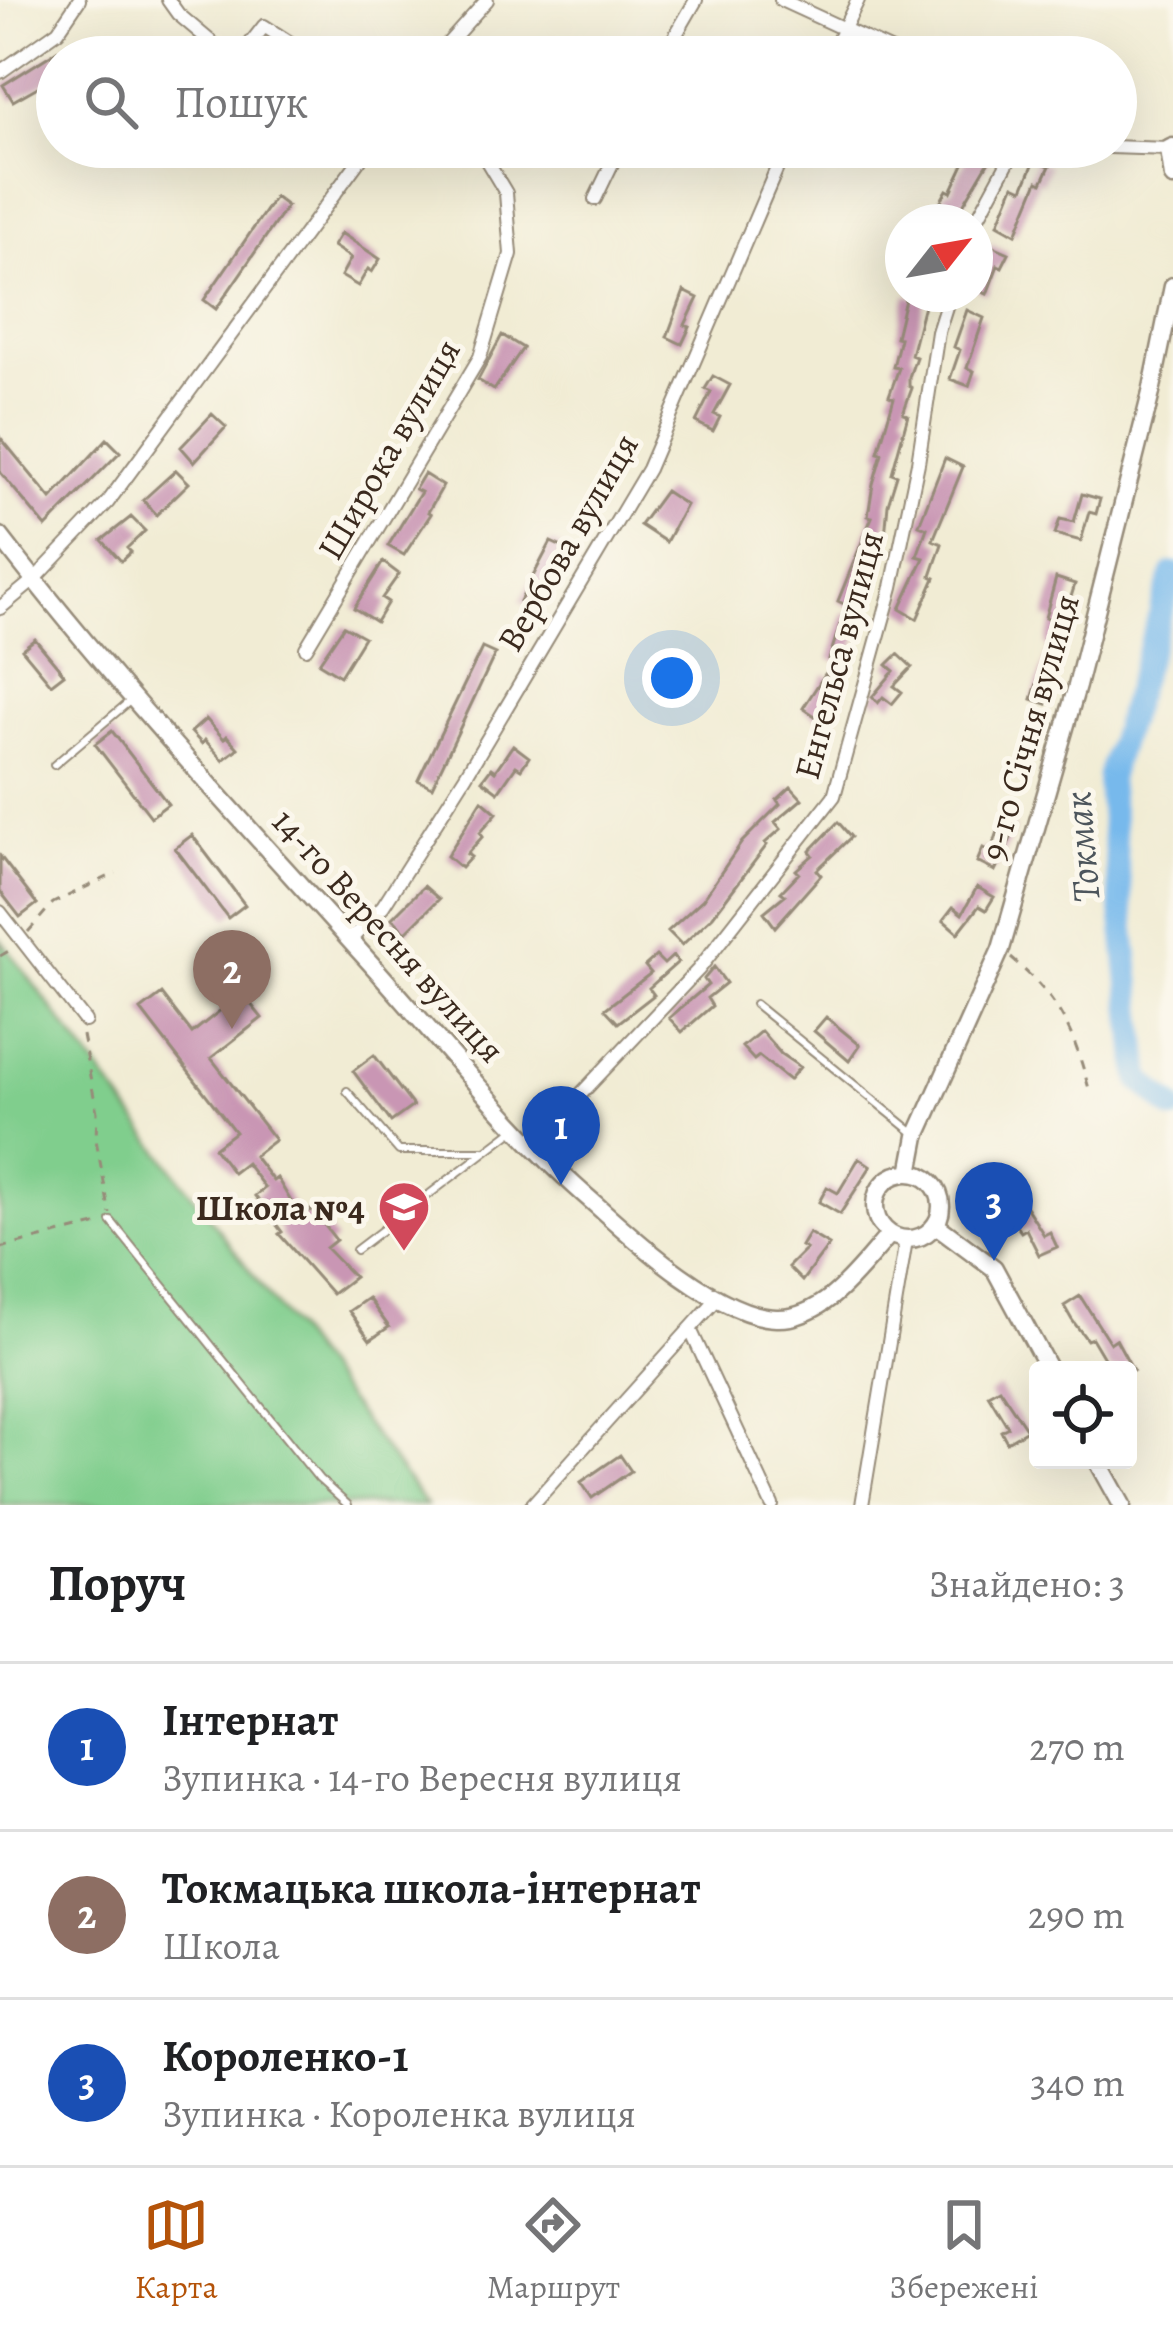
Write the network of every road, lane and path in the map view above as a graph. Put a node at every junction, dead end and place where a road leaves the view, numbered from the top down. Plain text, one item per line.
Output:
1 (79, 0) edge
2 (169, 0) edge
3 (488, 0) edge
4 (697, 0) edge
5 (781, 0) edge
6 (858, 0) edge
7 (846, 26) junction
8 (51, 36) edge
9 (205, 36) edge
10 (256, 36) edge
11 (279, 36) edge
12 (455, 36) edge
13 (676, 36) edge
14 (841, 36) edge
15 (865, 36) edge
16 (36, 47) edge
17 (0, 72) edge
18 (1137, 147) edge
19 (1171, 148) edge
20 (354, 168) edge
21 (491, 168) edge
22 (610, 168) edge
23 (777, 168) edge
24 (1005, 168) edge
25 (1173, 177) edge
26 (595, 199) dead end
27 (986, 204) edge
28 (1173, 286) edge
29 (944, 312) edge
30 (0, 536) edge
31 (34, 580) junction
32 (0, 608) edge
33 (305, 649) dead end
34 (134, 698) junction
35 (54, 765) dead end
36 (116, 873) dead end
37 (0, 912) edge
38 (350, 940) junction
39 (23, 941) junction
40 (1001, 949) junction
41 (0, 956) edge
42 (755, 1004) dead end
43 (85, 1021) joint
44 (1089, 1089) dead end
45 (347, 1091) dead end
46 (525, 1133) junction
47 (917, 1136) junction
48 (487, 1151) junction
49 (910, 1173) junction
50 (111, 1221) junction
51 (936, 1225) junction
52 (898, 1237) junction
53 (0, 1248) edge
54 (356, 1250) dead end
55 (716, 1300) junction
56 (690, 1328) junction
57 (1044, 1361) edge
58 (1102, 1469) edge
59 (348, 1505) edge
60 (532, 1505) edge
61 (772, 1505) edge
62 (862, 1505) edge
63 (1122, 1505) edge

1 - 8 street
2 - 9 street
3 - 12 street
4 - 13 street
5 - 7 street
6 - 7 street
7 - 14 street
7 - 15 street
10 - 11 street
16 - 17 street
18 - 19 street
19 - 25 street
20 - 31 street
21 - 33 street, Широка вулиця
22 - 26 street
23 - 38 street, Вербова вулиця
24 - 27 street
28 - 40 street, 9-го Січня вулиця
29 - 46 street, Енгельса вулиця
30 - 31 street, 14-го Вересня вулиця
31 - 32 street
31 - 34 street, 14-го Вересня вулиця
34 - 35 lane
34 - 38 street, 14-го Вересня вулиця
36 - 39 path
37 - 39 street
38 - 46 street, 14-го Вересня вулиця
39 - 41 path
39 - 43 street
40 - 44 path
40 - 47 street, 9-го Січня вулиця
42 - 47 lane
43 - 50 path
45 - 48 lane
46 - 48 lane
46 - 55 street, 14-го Вересня вулиця
47 - 49 street, 9-го Січня вулиця
48 - 54 lane
49 - 51 street
49 - 52 street, 9-го Січня вулиця
50 - 53 path
50 - 59 lane
51 - 52 street
51 - 57 street
52 - 55 street, 14-го Вересня вулиця
52 - 62 street, 9-го Січня вулиця
55 - 56 street
56 - 60 street
56 - 61 street
58 - 63 street

